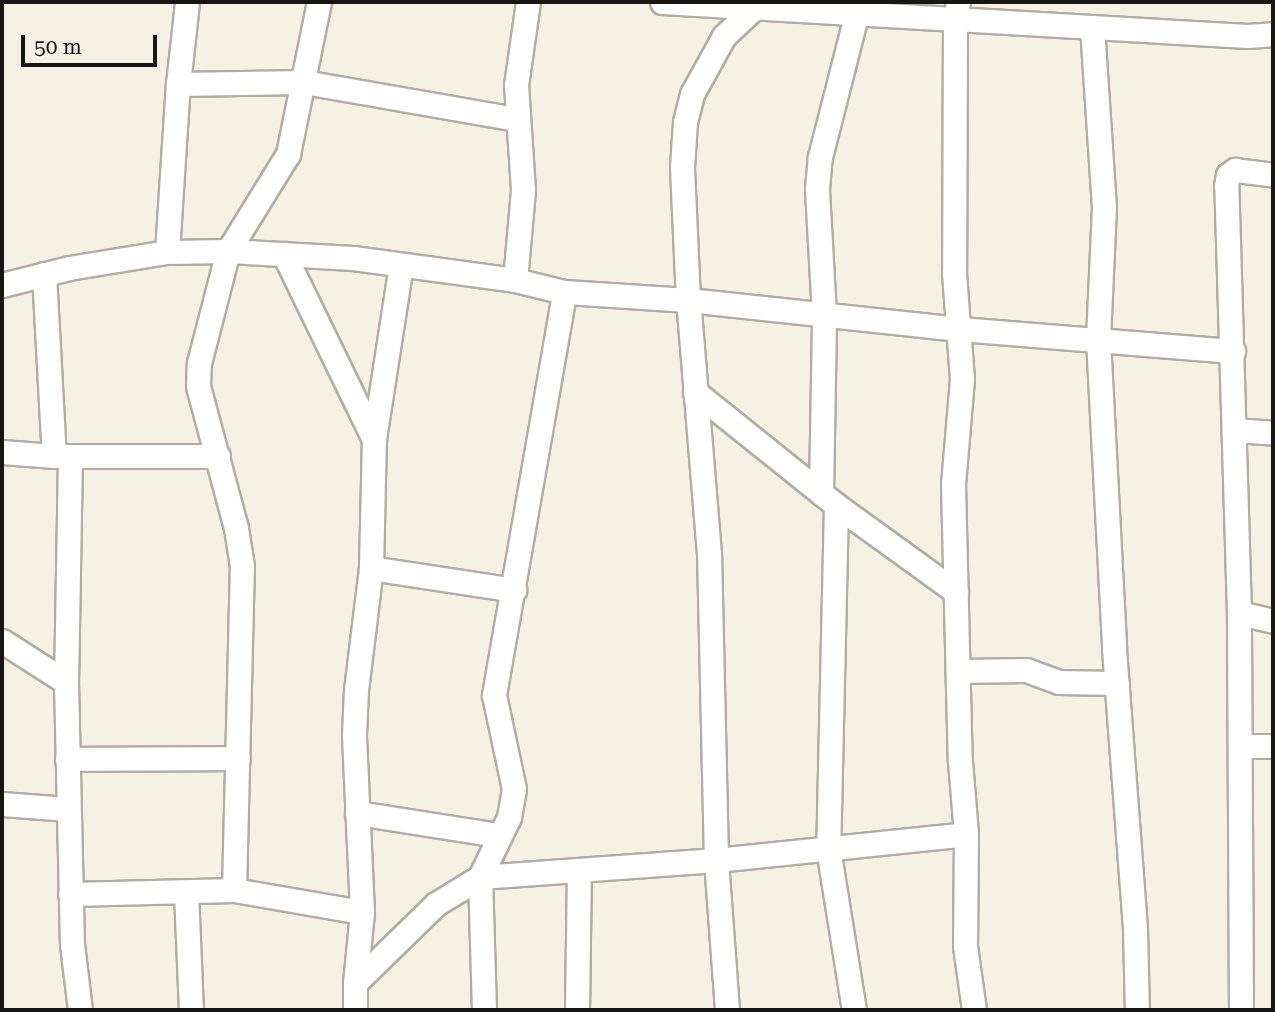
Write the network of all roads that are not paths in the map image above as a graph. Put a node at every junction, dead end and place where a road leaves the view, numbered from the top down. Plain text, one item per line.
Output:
1 (187, 2) edge
2 (319, 2) edge
3 (528, 2) edge
4 (662, 2) edge
5 (745, 4) edge
6 (957, 10) edge
7 (857, 12) junction
8 (1093, 27) junction
9 (1273, 34) edge
10 (304, 82) junction
11 (178, 84) junction
12 (516, 119) junction
13 (1273, 175) edge
14 (228, 251) junction
15 (167, 252) junction
16 (284, 254) junction
17 (401, 265) junction
18 (44, 274) junction
19 (515, 280) junction
20 (2, 285) edge
21 (564, 292) junction
22 (688, 300) junction
23 (824, 314) junction
24 (958, 329) junction
25 (1098, 339) junction
26 (1233, 351) junction
27 (695, 392) junction
28 (1234, 430) junction
29 (1273, 433) edge
30 (374, 439) junction
31 (2, 452) edge
32 (62, 456) junction
33 (218, 456) junction
34 (828, 499) junction
35 (371, 568) junction
36 (514, 590) junction
37 (956, 592) junction
38 (1239, 613) junction
39 (1273, 621) edge
40 (2, 641) edge
41 (959, 671) junction
42 (66, 682) junction
43 (1117, 683) junction
44 (1241, 746) junction
45 (1273, 746) edge
46 (67, 758) junction
47 (238, 758) junction
48 (2, 804) edge
49 (68, 808) junction
50 (357, 813) junction
51 (966, 834) junction
52 (498, 835) junction
53 (828, 848) junction
54 (716, 860) junction
55 (579, 871) junction
56 (480, 877) junction
57 (234, 890) junction
58 (186, 892) junction
59 (70, 894) junction
60 (362, 912) junction
61 (355, 983) junction
62 (80, 1010) edge
63 (191, 1010) edge
64 (355, 1010) edge
65 (484, 1010) edge
66 (577, 1010) edge
67 (727, 1010) edge
68 (855, 1010) edge
69 (974, 1010) edge
70 (1137, 1010) edge
71 (1241, 1010) edge

1 - 11 street
2 - 10 street
3 - 12 street
4 - 5 street
5 - 7 street
5 - 22 street
6 - 7 street
6 - 8 street
6 - 24 street
7 - 23 street
8 - 9 street
8 - 25 street
10 - 11 street
10 - 12 street
10 - 14 street
11 - 15 street
12 - 19 street
13 - 26 street
14 - 15 street
14 - 16 street
14 - 33 street
15 - 18 street
16 - 17 street
16 - 30 street
17 - 19 street
17 - 30 street
18 - 20 street
18 - 32 street
19 - 21 street
21 - 22 street
21 - 36 street
22 - 23 street
22 - 27 street
23 - 24 street
23 - 34 street
24 - 25 street
24 - 37 street
25 - 26 street
25 - 43 street
26 - 28 street
27 - 34 street
27 - 54 street
28 - 29 street
28 - 38 street
30 - 35 street
31 - 32 street
32 - 33 street
32 - 42 street
33 - 47 street
34 - 37 street
34 - 53 street
35 - 36 street
35 - 50 street
36 - 52 street
37 - 41 street
38 - 39 street
38 - 44 street
40 - 42 street
41 - 43 street
41 - 51 street
42 - 46 street
43 - 70 street
44 - 45 street
44 - 71 street
46 - 47 street
46 - 49 street
47 - 57 street
48 - 49 street
49 - 59 street
50 - 52 street
50 - 60 street
51 - 53 street
51 - 69 street
52 - 56 street
53 - 54 street
53 - 68 street
54 - 55 street
54 - 67 street
55 - 56 street
55 - 66 street
56 - 61 street
56 - 65 street
57 - 58 street
57 - 60 street
58 - 59 street
58 - 63 street
59 - 62 street
60 - 61 street
61 - 64 street

